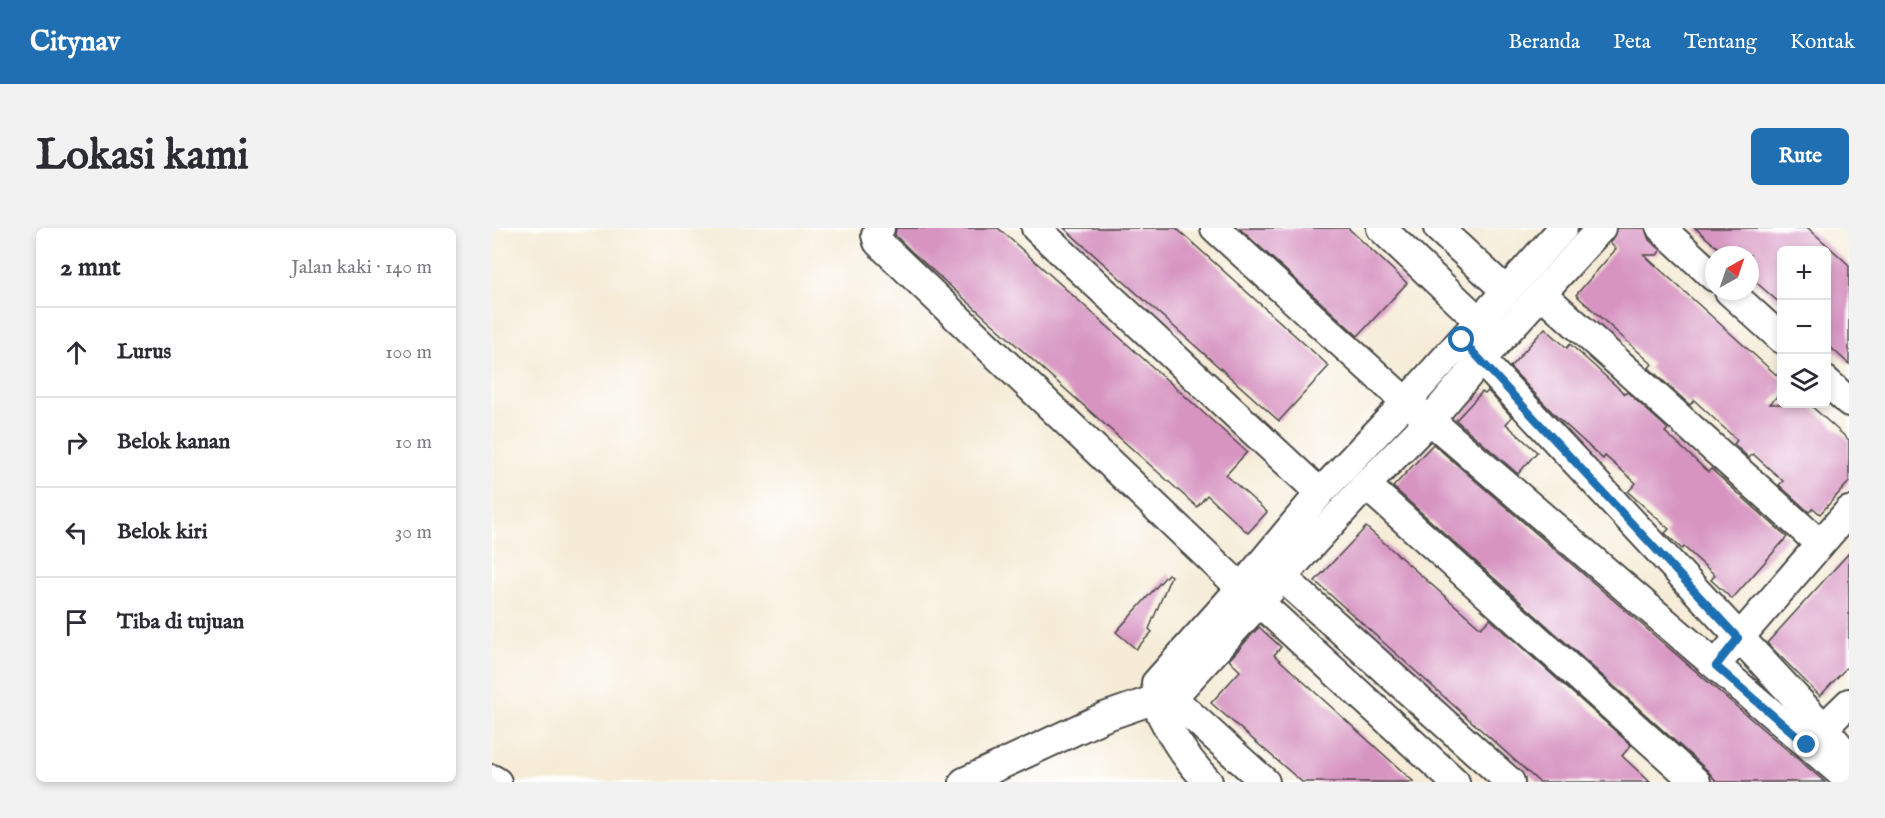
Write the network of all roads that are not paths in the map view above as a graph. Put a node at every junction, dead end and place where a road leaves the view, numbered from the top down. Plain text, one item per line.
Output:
1 (880, 228) edge
2 (1036, 228) edge
3 (1215, 228) edge
4 (1381, 228) edge
5 (1438, 228) edge
6 (1563, 228) edge
7 (1602, 228) edge
8 (1660, 228) edge
9 (1705, 269) edge
10 (1506, 291) junction
11 (1542, 294) junction
12 (1739, 300) edge
13 (1470, 330) junction
14 (1777, 334) edge
15 (1481, 360) junction
16 (1831, 385) edge
17 (1406, 402) junction
18 (1849, 402) edge
19 (1430, 420) junction
20 (1366, 484) junction
21 (1320, 493) junction
22 (1849, 511) edge
23 (1820, 544) junction
24 (1282, 577) junction
25 (1250, 595) junction
26 (1738, 638) junction
27 (1716, 666) junction
28 (1161, 695) junction
29 (1849, 703) edge
30 (1815, 736) junction
31 (1484, 758) junction
32 (1849, 758) edge
33 (492, 779) edge
34 (1849, 780) edge
35 (497, 782) edge
36 (964, 782) edge
37 (1208, 782) edge
38 (1265, 782) edge
39 (1455, 782) edge
40 (1462, 782) edge
41 (1510, 782) edge
42 (1696, 782) edge

1 - 25 street
2 - 21 street
3 - 17 street
4 - 13 street
5 - 10 street
6 - 10 street
7 - 11 street
8 - 9 street
10 - 13 street
11 - 15 street
11 - 23 street
12 - 14 street
13 - 15 street
13 - 17 street
15 - 19 street
15 - 26 street
16 - 18 street
17 - 19 street
17 - 21 street
19 - 20 street
19 - 27 street
20 - 24 street
20 - 42 street
21 - 25 street
22 - 23 street
23 - 26 street
24 - 25 street
24 - 31 street
25 - 28 street
25 - 39 street
26 - 27 street
26 - 30 street
27 - 30 street
28 - 36 street
28 - 37 street
28 - 38 street
29 - 30 street
30 - 32 street
30 - 34 street
31 - 40 street
31 - 41 street
33 - 35 street

